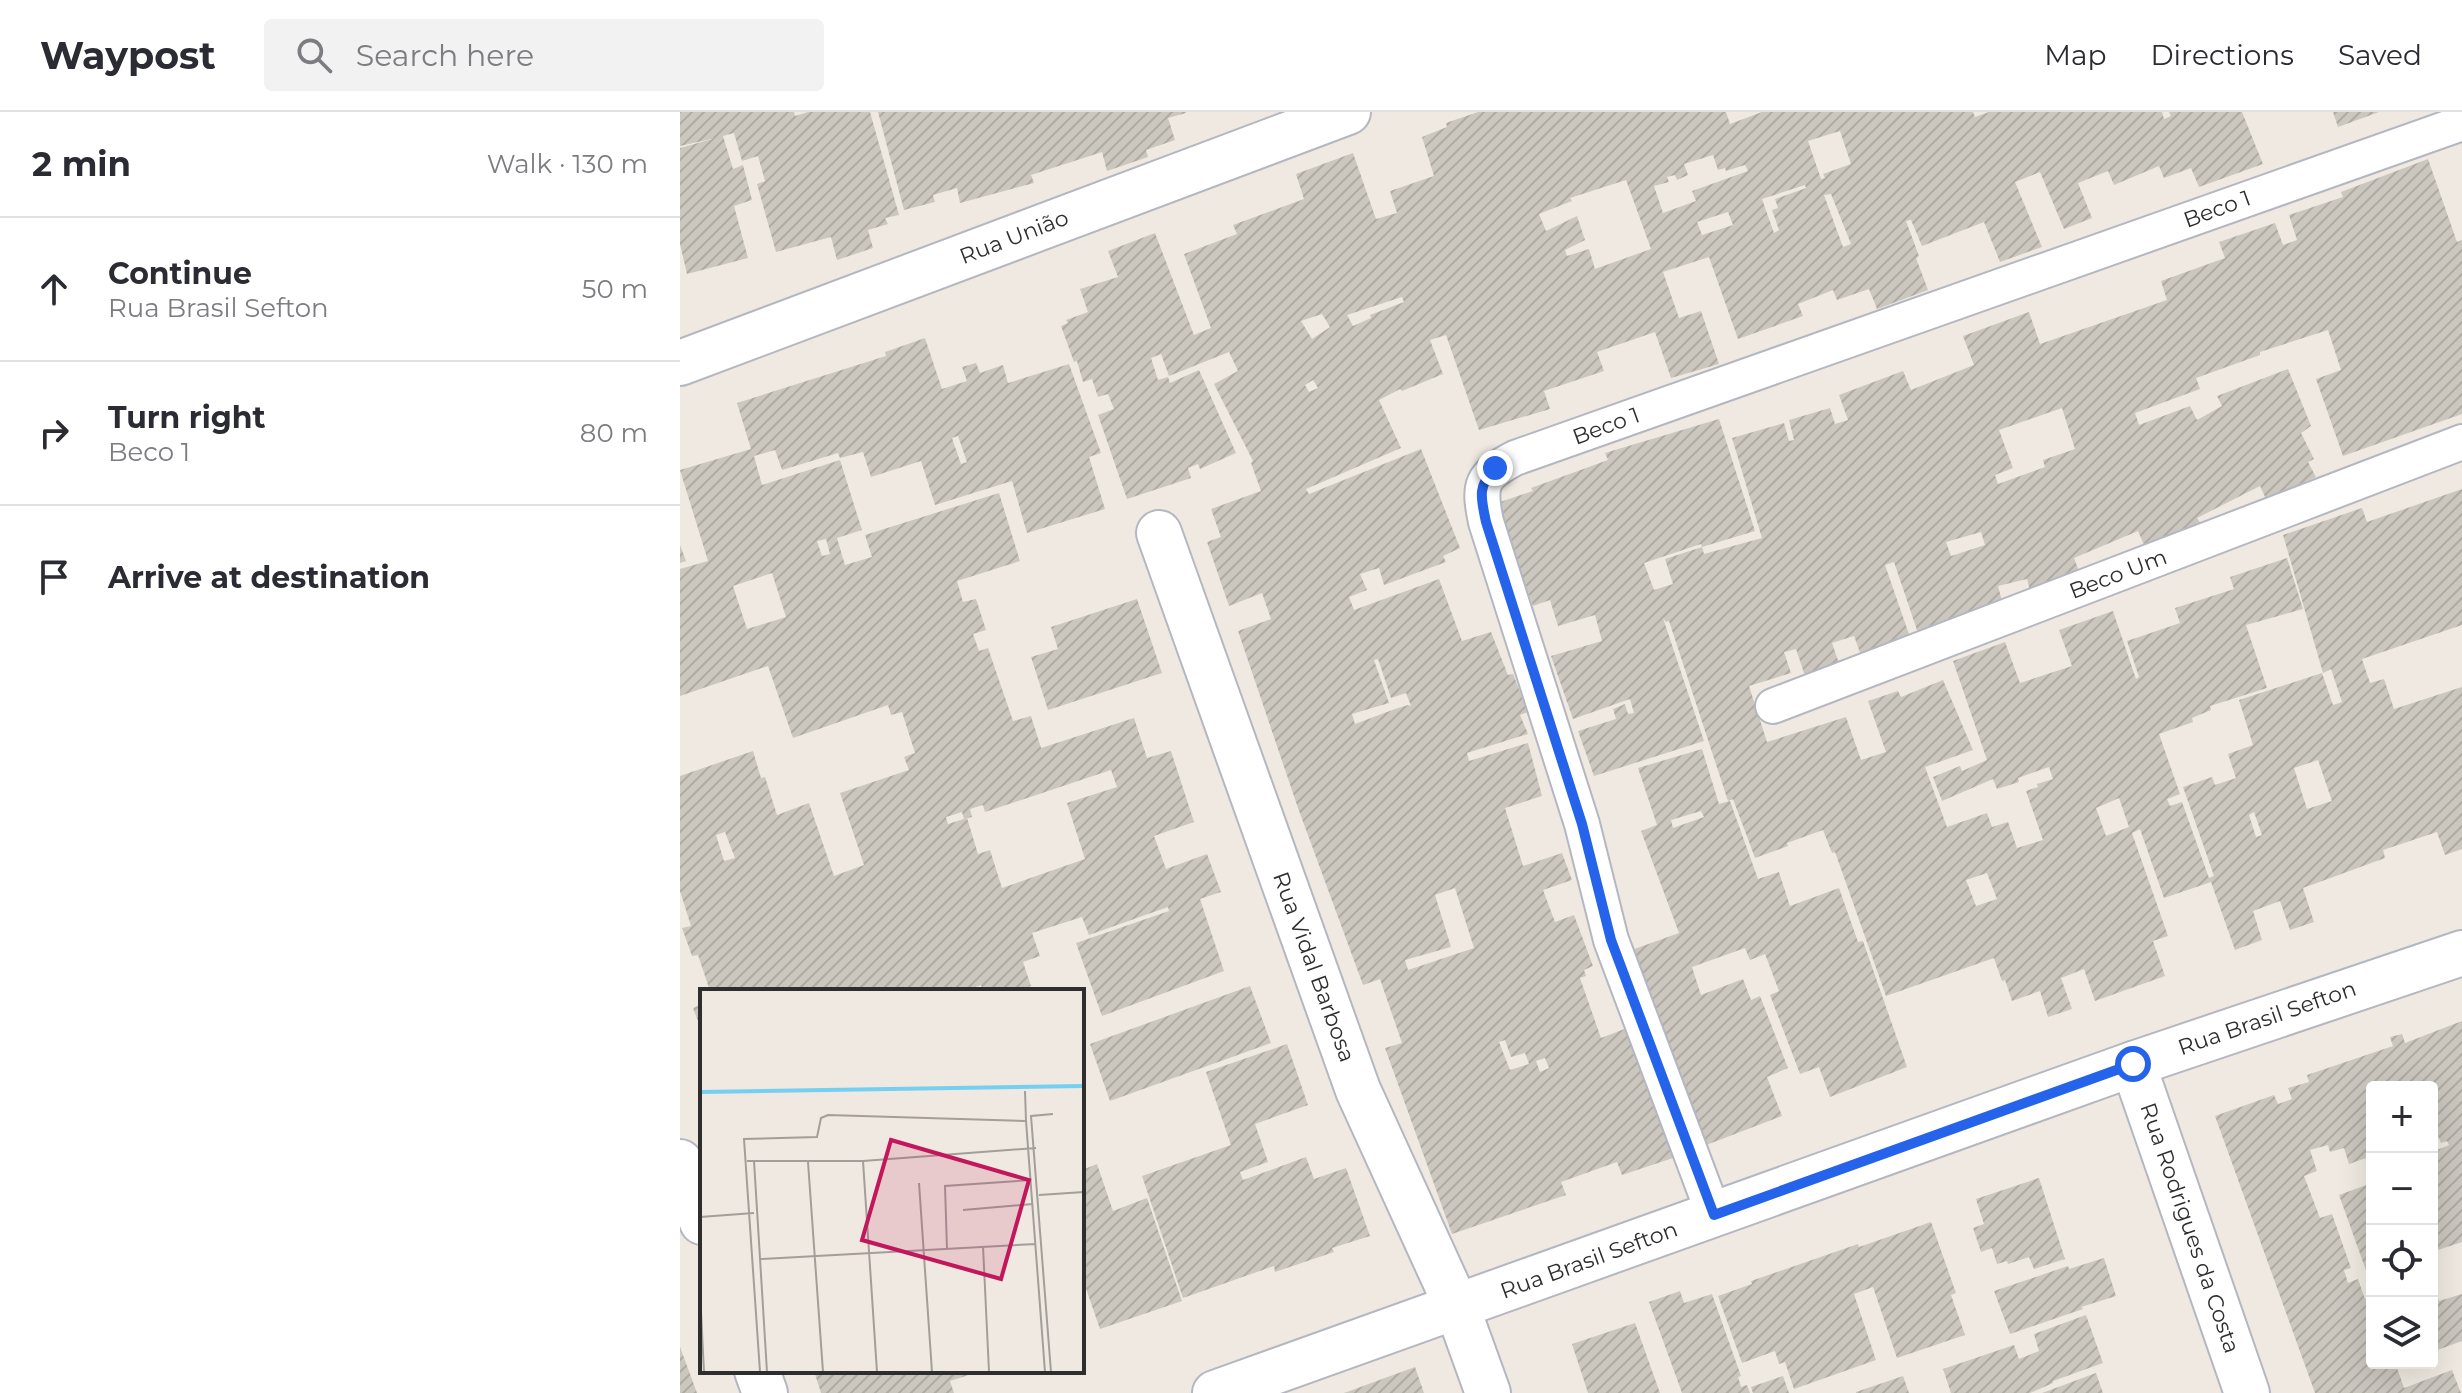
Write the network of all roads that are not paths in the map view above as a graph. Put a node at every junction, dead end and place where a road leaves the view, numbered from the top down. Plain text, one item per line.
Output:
1 (1348, 112) edge
2 (2462, 123) edge
3 (680, 363) edge
4 (2462, 442) edge
5 (1159, 533) dead end
6 (1773, 706) dead end
7 (2462, 953) edge
8 (2133, 1064) junction
9 (680, 1162) edge
10 (1714, 1215) junction
11 (700, 1217) edge
12 (1457, 1307) junction
13 (758, 1373) edge
14 (765, 1393) edge
15 (1215, 1393) edge
16 (1488, 1393) edge
17 (2247, 1393) edge

1 - 3 street, Rua União
2 - 10 lane, Beco 1
4 - 6 lane, Beco Um
5 - 12 street, Rua Vidal Barbosa
7 - 8 street, Rua Brasil Sefton
8 - 10 street, Rua Brasil Sefton
8 - 17 street, Rua Rodrigues da Costa
9 - 11 street
10 - 12 street, Rua Brasil Sefton
12 - 15 street, Rua Brasil Sefton
12 - 16 street, Rua Vidal Barbosa
13 - 14 street

